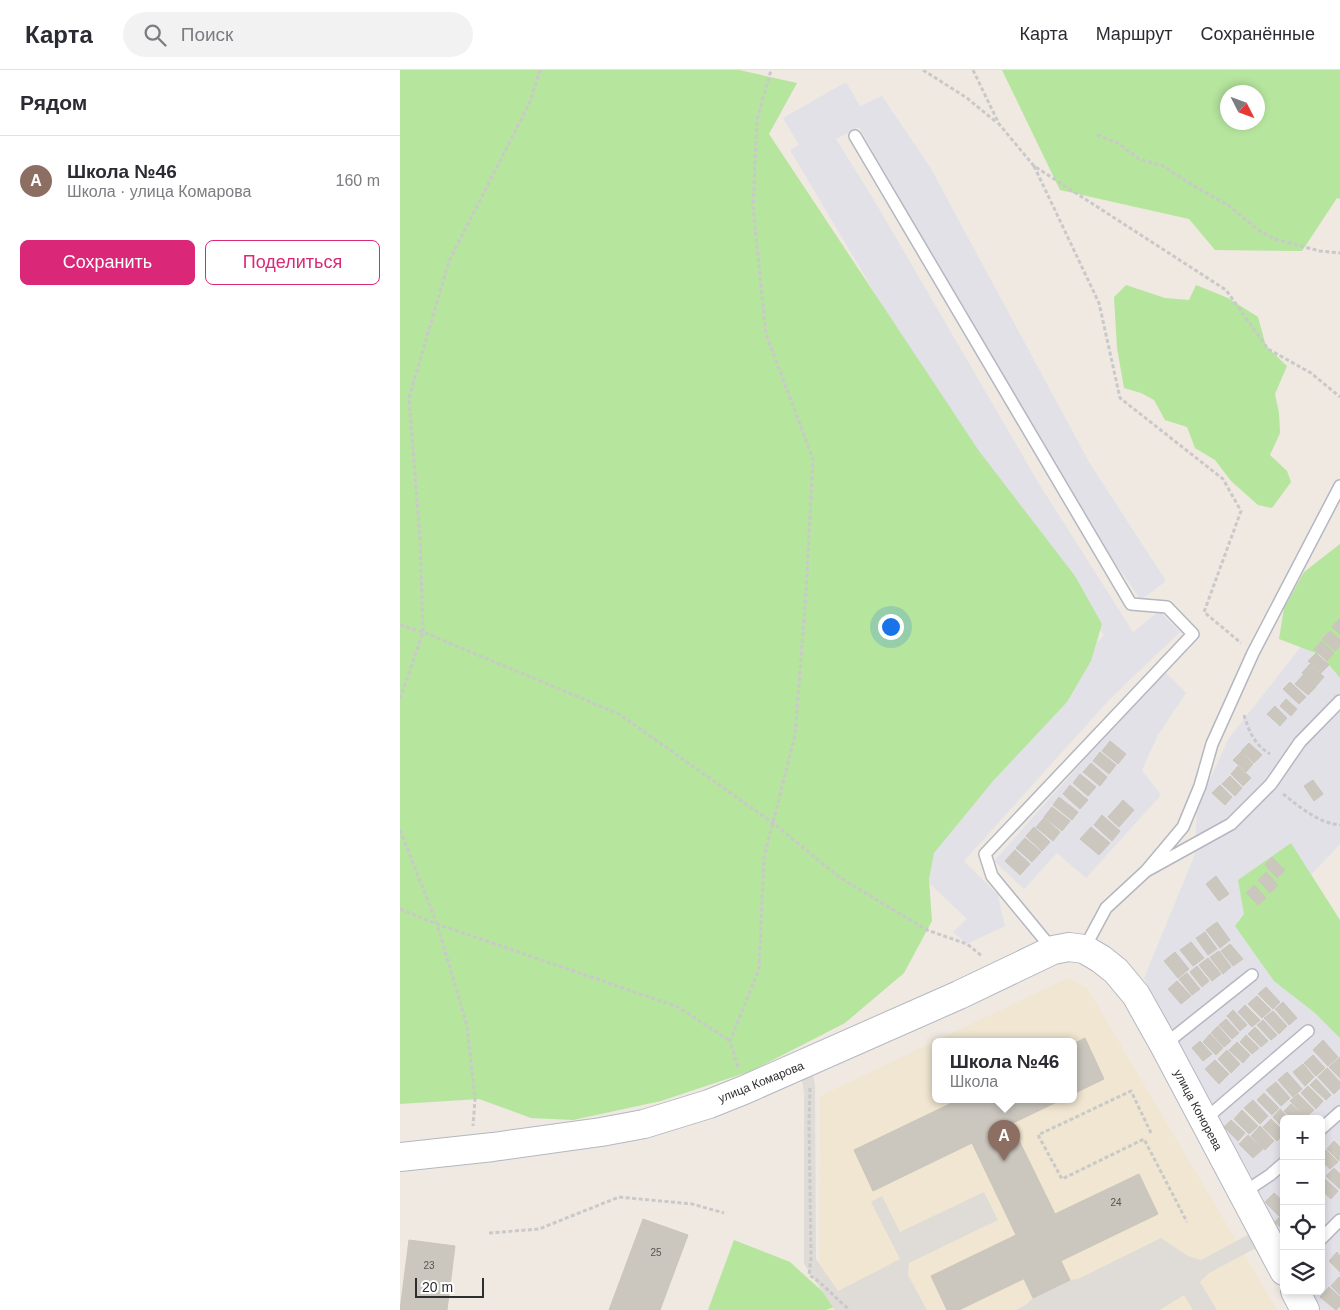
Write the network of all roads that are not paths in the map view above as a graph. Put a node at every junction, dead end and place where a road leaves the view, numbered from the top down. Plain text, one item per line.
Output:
1 (855, 136) dead end
2 (1340, 486) edge
3 (1340, 701) edge
4 (1146, 871) junction
5 (1053, 950) junction
6 (1093, 954) junction
7 (1252, 975) dead end
8 (1308, 1031) dead end
9 (1164, 1045) junction
10 (1340, 1112) edge
11 (1203, 1121) junction
12 (1325, 1125) edge
13 (400, 1156) edge
14 (1280, 1166) edge
15 (1243, 1194) junction
16 (1340, 1220) edge
17 (1325, 1234) edge
18 (1280, 1263) edge
19 (1297, 1295) edge
20 (1305, 1310) edge

1 - 5 lane
2 - 4 lane
3 - 4 lane
4 - 6 lane
5 - 6 street, улица Комарова
5 - 13 street, улица Комарова
6 - 9 street, улица Конорева
7 - 9 lane
8 - 11 lane
9 - 11 street, улица Конорева
10 - 12 lane
11 - 15 street, улица Конорева
14 - 15 lane
15 - 18 street, улица Конорева
16 - 17 lane
19 - 20 street

